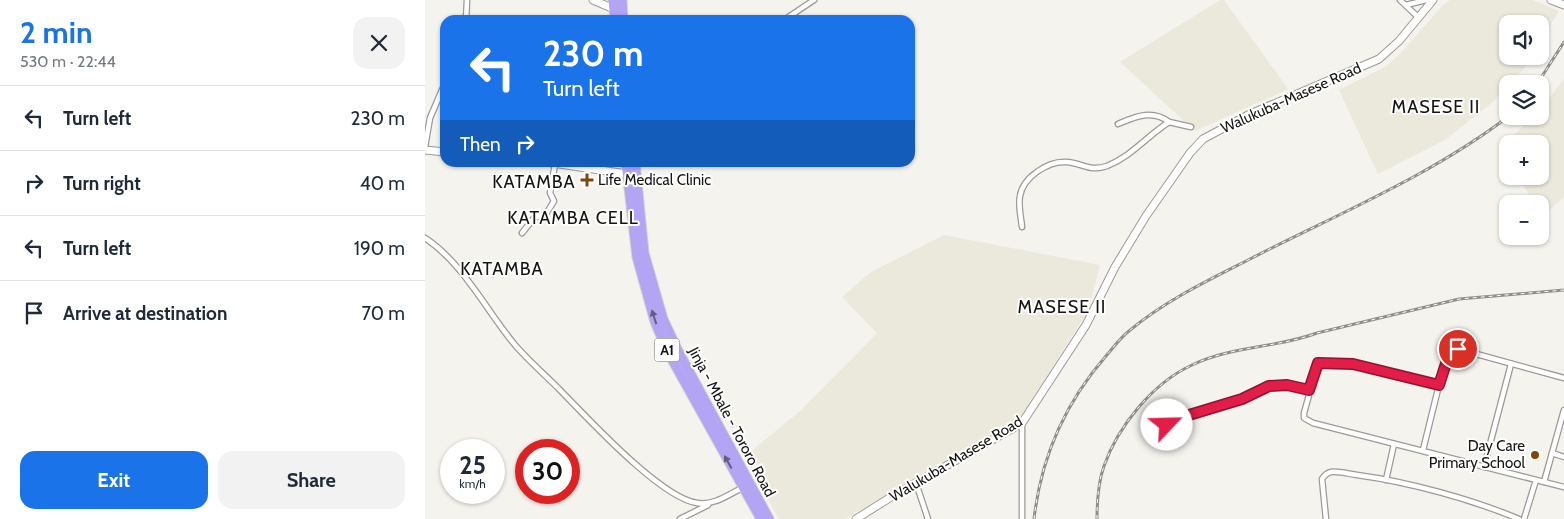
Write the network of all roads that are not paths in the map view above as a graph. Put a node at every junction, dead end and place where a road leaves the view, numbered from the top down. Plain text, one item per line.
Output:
1 (467, 0) edge
2 (593, 0) edge
3 (622, 0) edge
4 (814, 0) edge
5 (1400, 0) edge
6 (1426, 0) edge
7 (1433, 0) edge
8 (1551, 0) edge
9 (614, 4) edge
10 (1405, 5) junction
11 (1564, 6) edge
12 (466, 15) edge
13 (623, 15) edge
14 (792, 15) edge
15 (1419, 17) junction
16 (440, 95) edge
17 (1169, 122) junction
18 (1118, 124) dead end
19 (1191, 127) dead end
20 (425, 148) edge
21 (440, 151) edge
22 (554, 167) edge
23 (577, 167) edge
24 (626, 167) edge
25 (635, 167) edge
26 (627, 174) junction
27 (1022, 227) dead end
28 (522, 233) dead end
29 (425, 238) edge
30 (1511, 364) junction
31 (1564, 378) edge
32 (1439, 385) junction
33 (1309, 390) junction
34 (1564, 410) edge
35 (1022, 423) junction
36 (1167, 425) dead end
37 (1393, 444) junction
38 (1423, 450) junction
39 (1552, 453) junction
40 (1564, 457) edge
41 (1484, 467) junction
42 (1386, 480) junction
43 (1536, 480) junction
44 (916, 482) junction
45 (1544, 482) junction
46 (1564, 487) edge
47 (742, 488) junction
48 (709, 504) junction
49 (680, 519) edge
50 (761, 519) edge
51 (769, 519) edge
52 (856, 519) edge
53 (928, 519) edge
54 (1022, 519) edge
55 (1326, 519) edge
56 (1519, 519) edge
57 (1524, 519) edge

1 - 12 street
2 - 9 street
3 - 13 highway
4 - 14 street
5 - 10 street
6 - 10 street
7 - 15 street, Walukuba-Masese Road
8 - 11 street
10 - 15 street
15 - 35 street, Walukuba-Masese Road
16 - 20 street
17 - 18 street
17 - 19 street
17 - 27 street
20 - 21 street
22 - 28 street
23 - 26 street
24 - 26 highway, Jinja - Mbale - Tororo Road / A1
25 - 51 highway, Jinja - Mbale - Tororo Road / A1
47 -> 26 highway, Jinja - Mbale - Tororo Road / A1
29 - 48 street
30 - 31 street
30 - 32 street
30 - 41 street
32 - 33 street
32 - 38 street
33 - 36 street
33 - 37 street
34 - 39 street
35 - 44 street, Walukuba-Masese Road
35 - 54 street
37 - 38 street
37 - 42 street
38 - 41 street
39 - 40 street
39 - 45 street
41 - 43 street
42 - 55 street
42 - 56 street
43 - 45 street
43 - 57 street
44 - 52 street, Walukuba-Masese Road
44 - 53 street
45 - 46 street
47 - 48 street
47 - 50 highway, Jinja - Mbale - Tororo Road / A1
48 - 49 street

